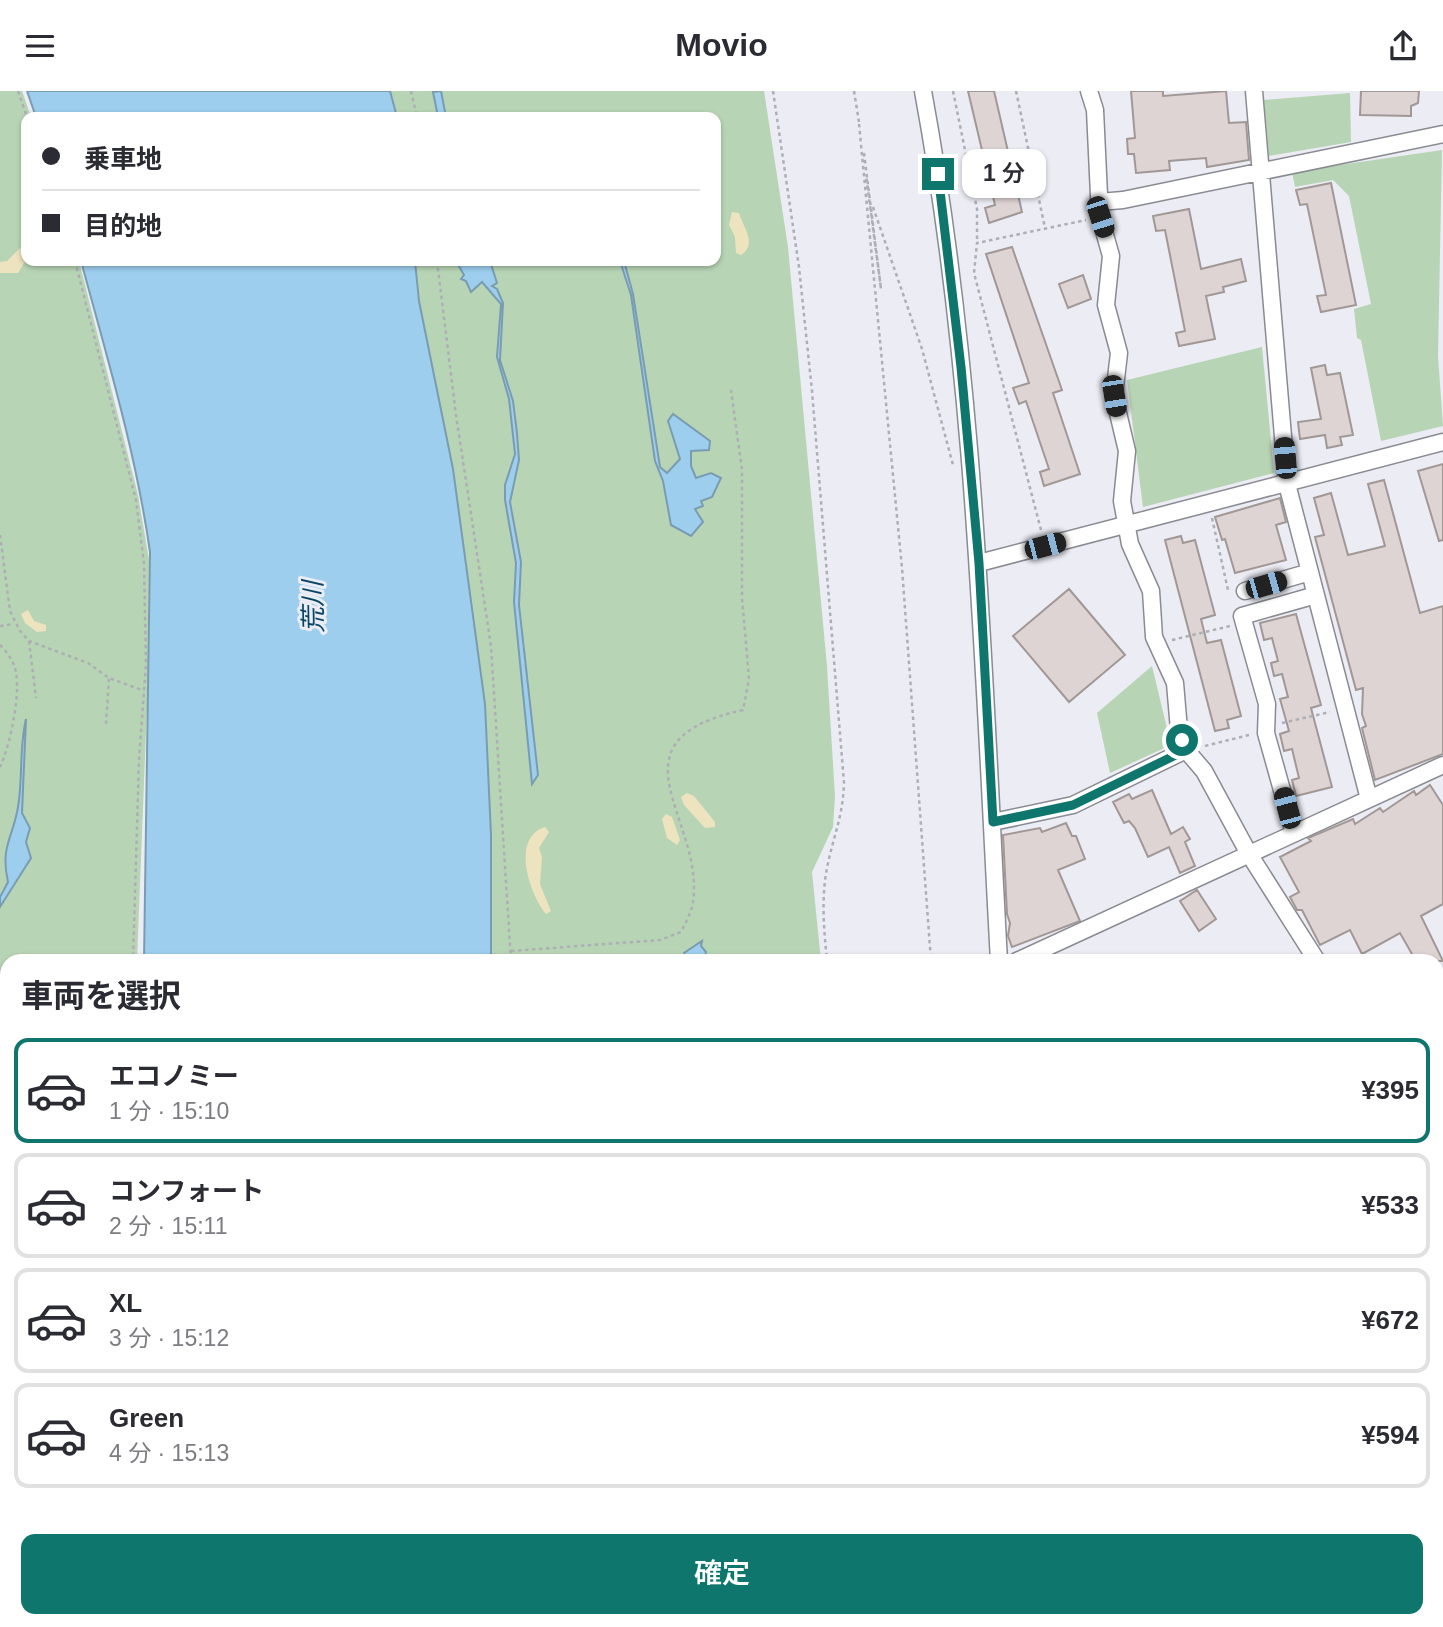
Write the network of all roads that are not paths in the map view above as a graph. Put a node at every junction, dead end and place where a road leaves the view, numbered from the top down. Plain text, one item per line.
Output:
1 (923, 91) edge
2 (1089, 91) edge
3 (1254, 91) edge
4 (1443, 134) edge
5 (1261, 171) junction
6 (1100, 209) junction
7 (1443, 442) edge
8 (1287, 484) junction
9 (1125, 525) junction
10 (979, 563) junction
11 (1310, 572) junction
12 (1238, 595) road end
13 (1316, 595) junction
14 (1186, 750) junction
15 (1443, 765) edge
16 (1369, 799) junction
17 (993, 822) junction
18 (1294, 833) junction
19 (1249, 854) junction
20 (999, 954) edge
21 (1032, 954) edge
22 (1313, 954) edge

1 - 10 street
2 - 6 street
3 - 5 street
4 - 5 street
5 - 6 street
5 - 8 street
6 - 9 street
7 - 8 street
8 - 9 street
8 - 11 street
9 - 10 street
9 - 14 street
10 - 17 street
11 - 12 street
11 - 13 street
13 - 16 street
13 - 18 street
14 - 17 street
14 - 19 street
15 - 16 street
16 - 18 street
17 - 20 street
18 - 19 street
19 - 21 street
19 - 22 street

